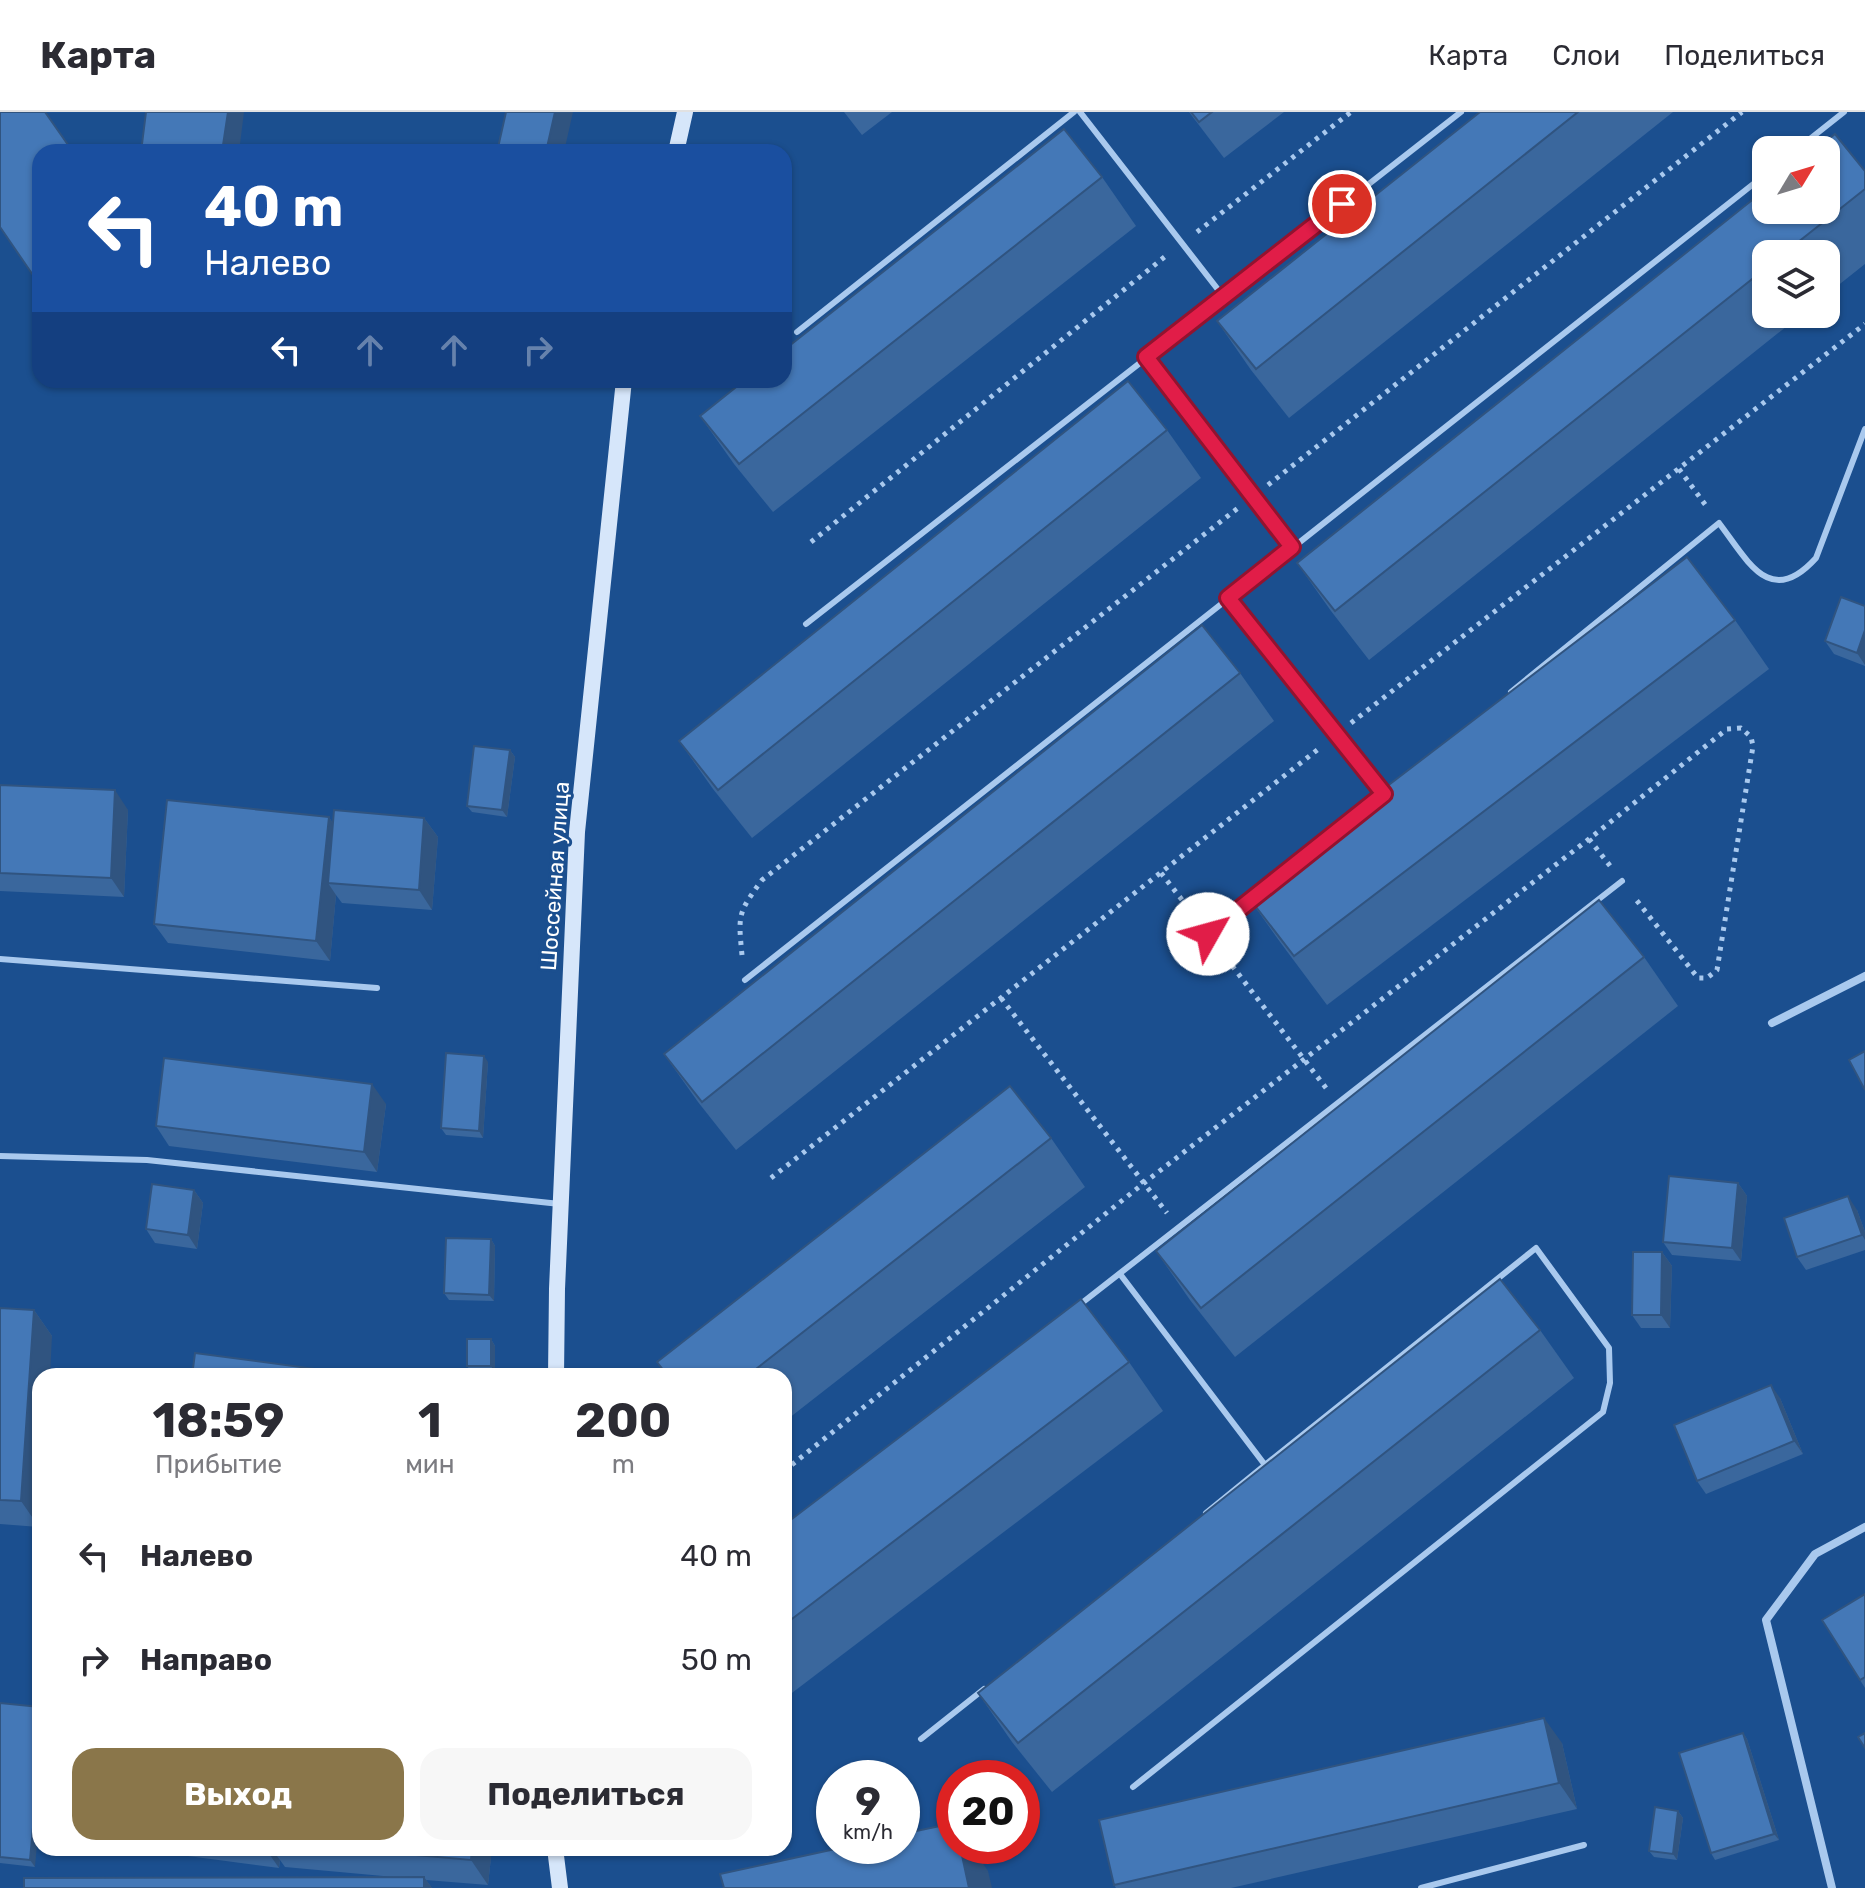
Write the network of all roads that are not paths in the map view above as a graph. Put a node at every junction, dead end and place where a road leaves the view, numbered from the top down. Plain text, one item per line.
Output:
1 (685, 112) edge
2 (1077, 112) edge
3 (1461, 112) edge
4 (1844, 112) edge
5 (1814, 136) edge
6 (678, 144) edge
7 (1752, 185) edge
8 (1223, 296) junction
9 (797, 332) dead end
10 (1146, 357) junction
11 (623, 388) edge
12 (1865, 429) edge
13 (1292, 547) junction
14 (1228, 598) junction
15 (806, 624) dead end
16 (1508, 694) edge
17 (1372, 804) edge
18 (1622, 881) road end
19 (1267, 887) edge
20 (1208, 934) road end
21 (0, 959) edge
22 (1865, 976) edge
23 (745, 980) road end
24 (377, 988) dead end
25 (1772, 1023) dead end
26 (0, 1156) edge
27 (560, 1204) junction
28 (1120, 1274) junction
29 (1070, 1312) edge
30 (556, 1368) edge
31 (1265, 1465) junction
32 (1204, 1514) edge
33 (1865, 1527) edge
34 (994, 1680) edge
35 (921, 1739) dead end
36 (1133, 1787) dead end
37 (1584, 1845) dead end
38 (556, 1856) edge
39 (560, 1888) edge
40 (1421, 1888) edge
41 (1832, 1888) edge

1 - 6 main road
2 - 8 lane
2 - 9 lane
3 - 8 lane
4 - 5 lane
7 - 13 lane
8 - 10 lane
10 - 13 lane
10 - 15 lane
11 - 27 main road, Шоссейная улица
12 - 16 lane
13 - 14 lane
14 - 17 lane
14 - 23 lane
18 - 28 lane
19 - 20 lane
21 - 24 lane
22 - 25 street
26 - 27 lane
27 - 30 main road, Шоссейная улица
28 - 29 lane
28 - 31 lane
31 - 32 lane
31 - 36 lane
33 - 41 street
34 - 35 lane
37 - 40 lane
38 - 39 main road

